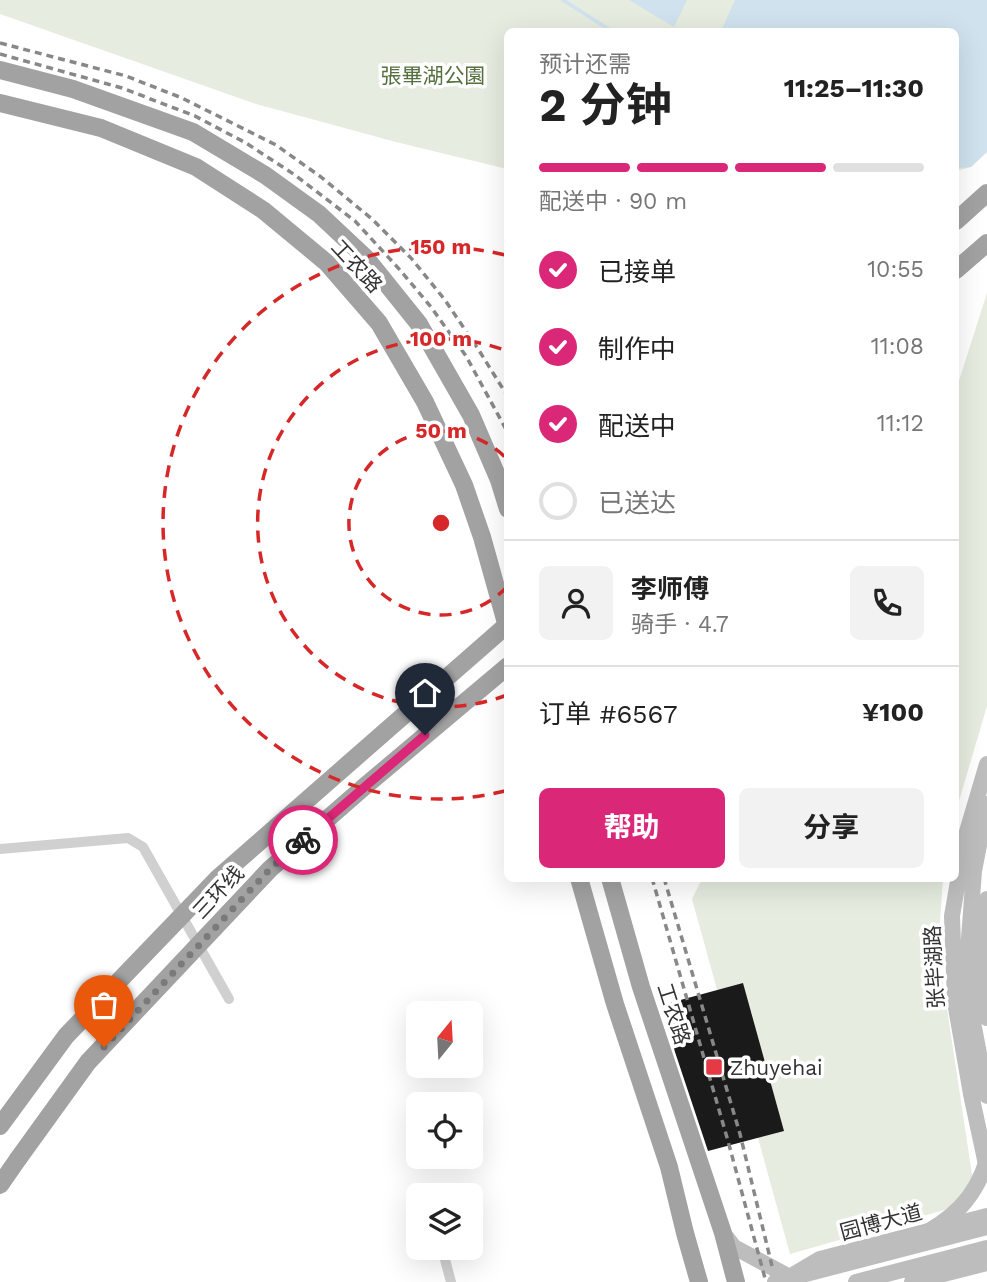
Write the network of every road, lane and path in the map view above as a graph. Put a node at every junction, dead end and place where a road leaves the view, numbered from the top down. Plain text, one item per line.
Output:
1 (4, 71) edge
2 (0, 103) edge
3 (987, 193) edge
4 (959, 218) edge
5 (987, 243) edge
6 (959, 268) edge
7 (504, 496) edge
8 (504, 616) edge
9 (504, 628) edge
10 (504, 669) edge
11 (987, 764) edge
12 (987, 804) edge
13 (0, 849) edge
14 (959, 876) edge
15 (580, 882) edge
16 (611, 882) edge
17 (958, 882) edge
18 (987, 899) edge
19 (229, 999) dead end
20 (987, 1018) edge
21 (987, 1096) edge
22 (0, 1126) edge
23 (987, 1160) edge
24 (987, 1169) edge
25 (0, 1185) edge
26 (987, 1216) edge
27 (987, 1227) edge
28 (932, 1230) junction
29 (723, 1233) junction
30 (987, 1248) edge
31 (890, 1251) junction
32 (445, 1260) edge
33 (987, 1263) edge
34 (787, 1281) edge
35 (451, 1282) edge
36 (699, 1282) edge
37 (736, 1282) edge
38 (856, 1282) edge
39 (912, 1282) edge

1 - 7 highway, 工农路
2 - 8 highway, 工农路
3 - 4 highway
5 - 6 highway
9 - 22 highway, 三环线, bridge
10 - 25 highway, 三环线, bridge
11 - 14 main road, 张毕湖路
12 - 21 main road
13 - 19 street
15 - 36 highway
16 - 29 highway, 工农路
17 - 24 main road, 张毕湖路
18 - 20 main road
23 - 28 main road, bridge
26 - 28 main road, 园博大道
27 - 31 main road, bridge
28 - 31 main road, bridge
28 - 34 main road, 园博大道
29 - 34 main road
29 - 37 highway, 工农路
30 - 38 main road
31 - 34 main road, bridge
32 - 35 street
33 - 39 main road

